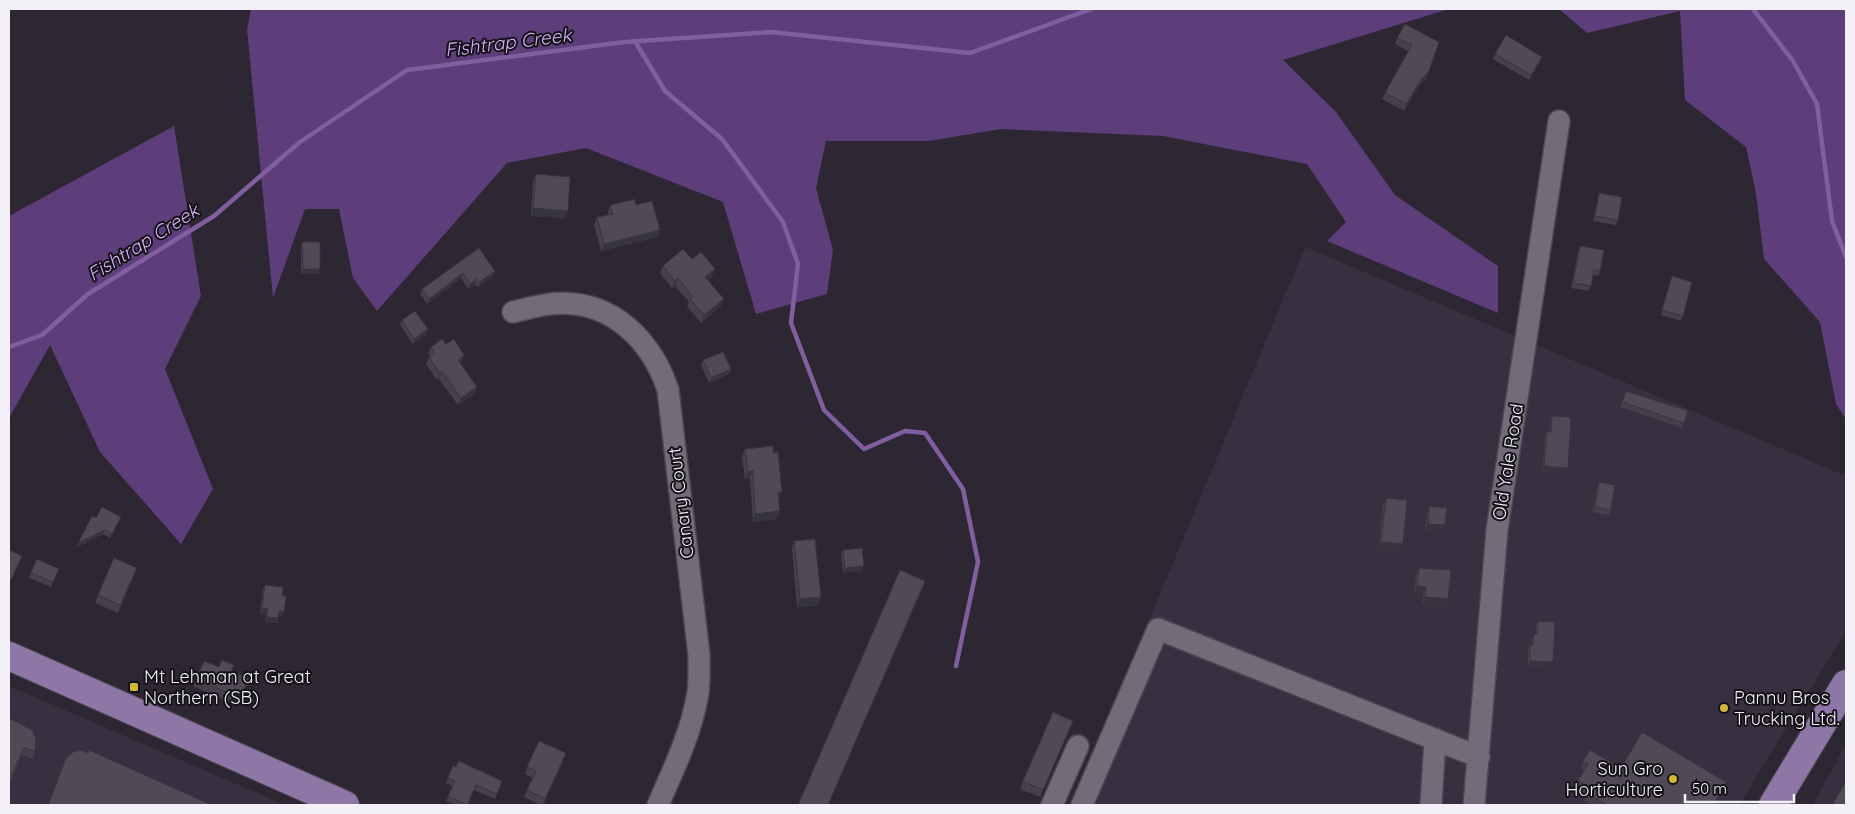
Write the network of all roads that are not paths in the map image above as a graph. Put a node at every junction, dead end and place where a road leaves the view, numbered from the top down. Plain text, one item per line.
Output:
1 (1559, 121) dead end
2 (513, 312) dead end
3 (9, 656) edge
4 (1846, 684) edge
5 (1435, 739) junction
6 (1078, 746) dead end
7 (1479, 757) junction
8 (317, 799) edge
9 (1776, 802) edge
10 (345, 805) edge
11 (658, 805) edge
12 (1052, 805) edge
13 (1082, 805) edge
14 (1431, 805) edge
15 (1474, 805) edge

1 - 7 street, Old Yale Road
2 - 11 street, Canary Court
3 - 8 main road
4 - 9 main road
5 - 7 street
5 - 13 street
5 - 14 street
6 - 12 street
7 - 15 street, Old Yale Road
8 - 10 main road

